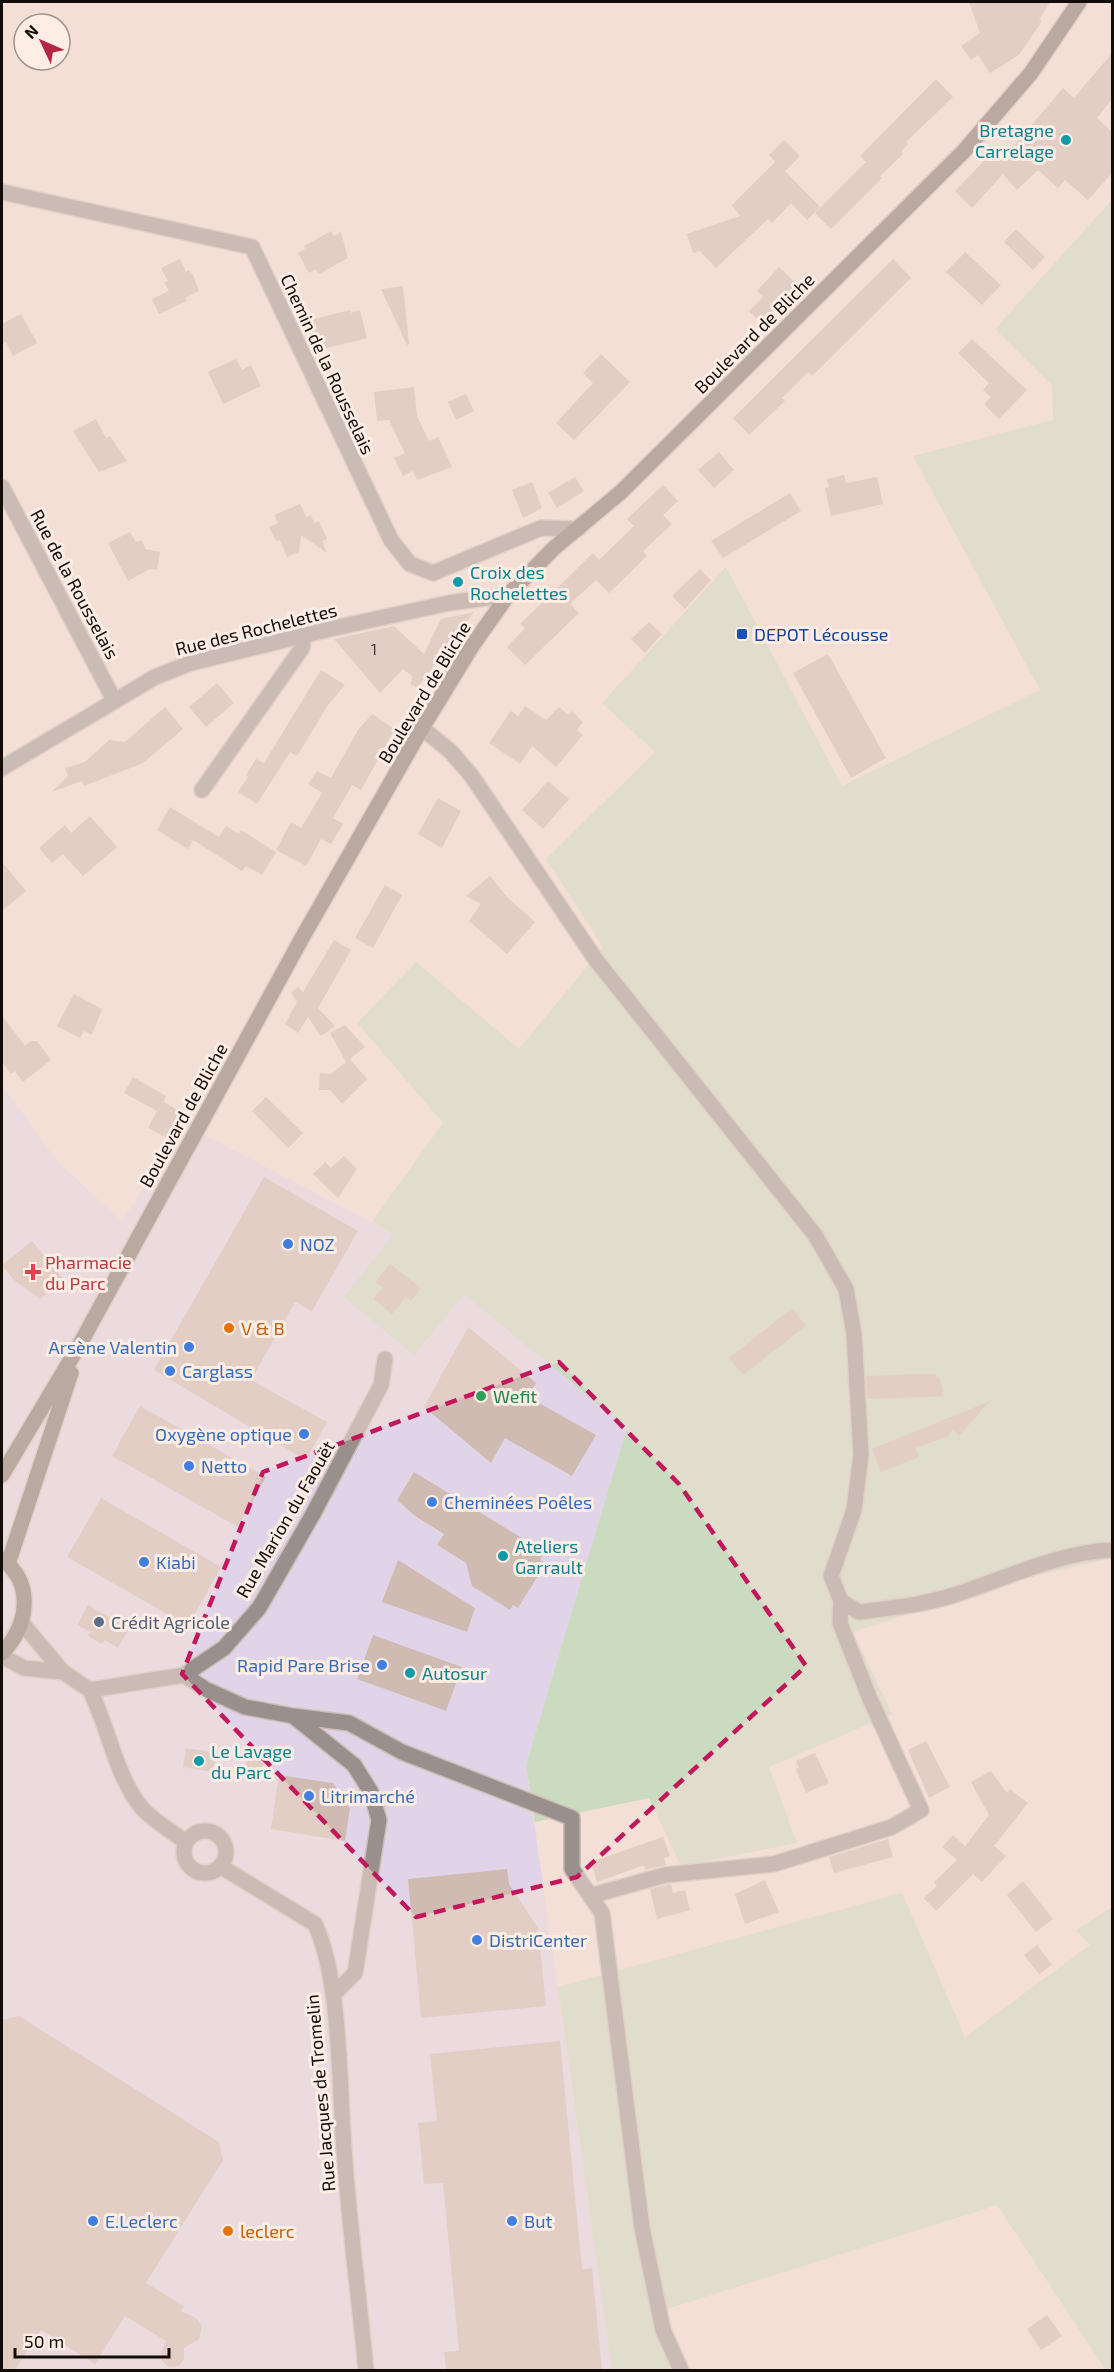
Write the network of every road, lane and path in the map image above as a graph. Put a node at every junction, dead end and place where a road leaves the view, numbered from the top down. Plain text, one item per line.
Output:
1 (1079, 2) edge
2 (2, 192) edge
3 (2, 487) edge
4 (578, 529) junction
5 (508, 594) junction
6 (304, 635) junction
7 (114, 700) junction
8 (422, 728) junction
9 (2, 768) edge
10 (202, 790) dead end
11 (80, 1344) junction
12 (385, 1359) dead end
13 (2, 1475) edge
14 (1113, 1550) edge
15 (5, 1561) edge
16 (841, 1601) junction
17 (22, 1623) junction
18 (2, 1655) edge
19 (63, 1672) junction
20 (184, 1675) junction
21 (90, 1690) junction
22 (293, 1716) junction
23 (186, 1842) junction
24 (220, 1866) junction
25 (590, 1896) junction
26 (333, 1995) junction
27 (366, 2370) edge
28 (681, 2370) edge

1 - 4 main road, Boulevard de Bliche
2 - 4 street, Chemin de la Rousselais
3 - 7 street, Rue de la Rousselais
4 - 5 main road, Boulevard de Bliche
5 - 6 street, Rue des Rochelettes
5 - 8 main road, Boulevard de Bliche
6 - 7 street, Rue des Rochelettes
6 - 10 street
7 - 9 street, Rue des Rochelettes
8 - 11 main road, Boulevard de Bliche
8 - 16 street
11 - 13 main road, Boulevard de Bliche
11 - 15 main road, Boulevard de Bliche
12 - 20 street, Rue Marion du Faouët
14 - 16 street
15 - 17 main road
16 - 25 street
17 - 18 main road
17 - 19 street
18 - 19 street
19 - 21 street
20 - 21 street, Rue Marion du Faouët
20 - 22 street
21 - 23 street
22 - 25 street
22 - 26 street
23 - 24 street
23 - 24 street
24 - 26 street, Rue Jacques de Tromelin
25 - 28 street
26 - 27 street, Rue Jacques de Tromelin

